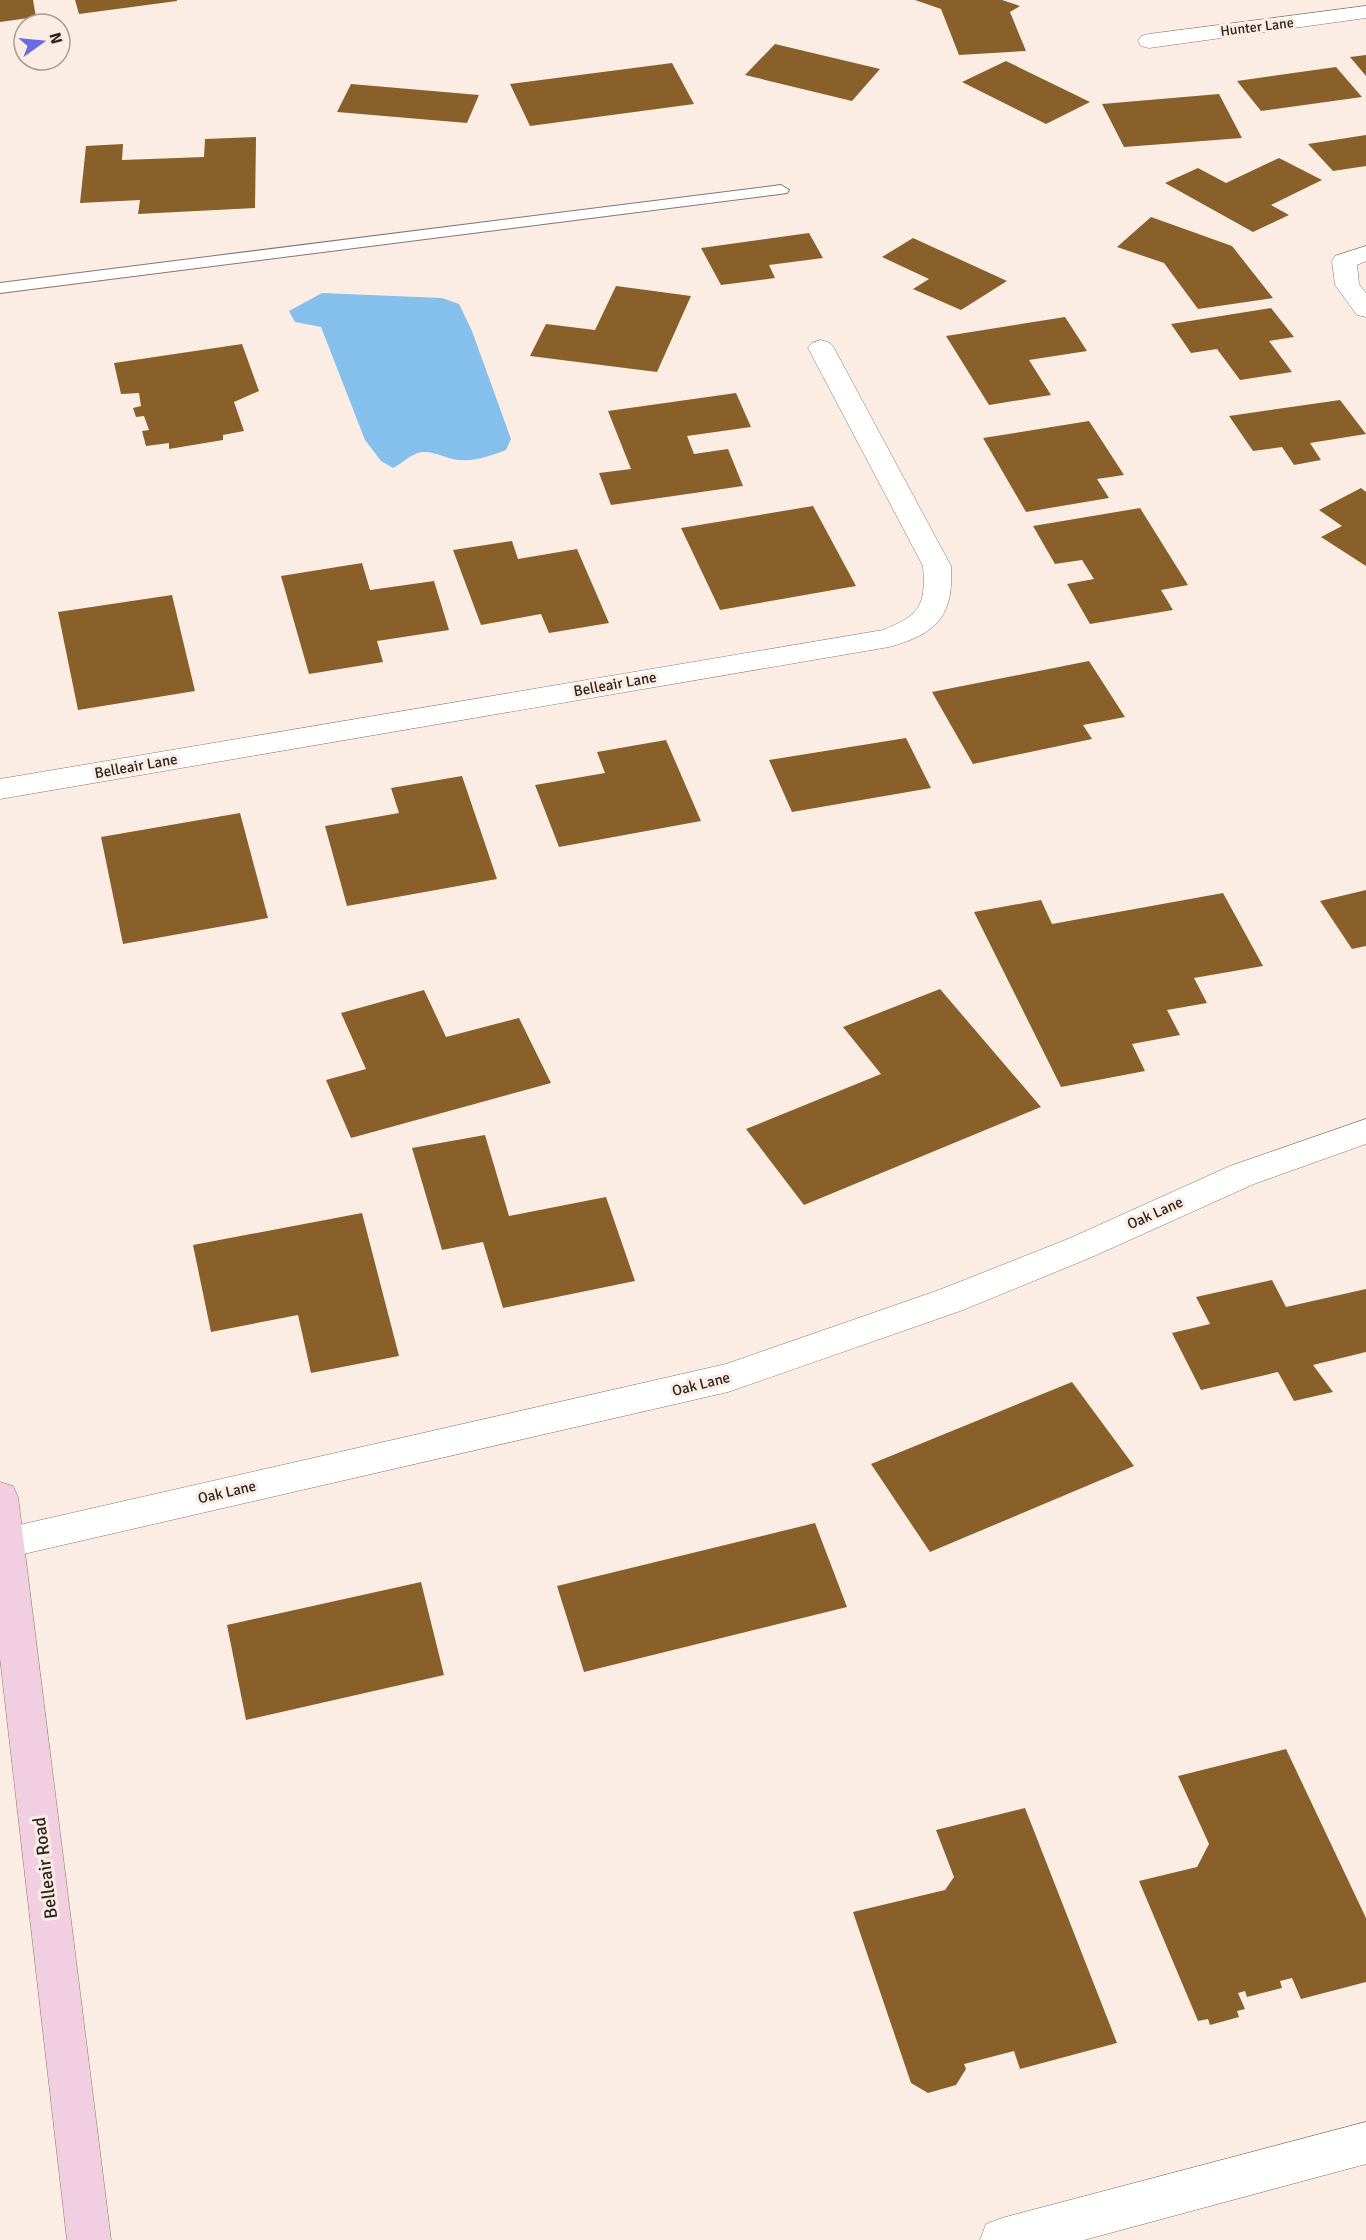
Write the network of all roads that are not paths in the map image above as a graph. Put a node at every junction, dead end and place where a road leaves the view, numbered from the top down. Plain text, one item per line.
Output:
1 (1366, 12) edge
2 (1149, 41) dead end
3 (781, 190) dead end
4 (1355, 257) edge
5 (0, 288) edge
6 (1366, 310) edge
7 (821, 348) dead end
8 (0, 789) edge
9 (1366, 1131) edge
10 (0, 1497) edge
11 (6, 1543) junction
12 (1366, 2143) edge
13 (89, 2240) edge
14 (1002, 2240) edge

1 - 2 street, Hunter Lane
3 - 5 lane
4 - 6 street
7 - 8 street, Belleair Lane
9 - 11 street, Oak Lane
10 - 11 main road, Belleair Road
11 - 13 main road, Belleair Road
12 - 14 street

